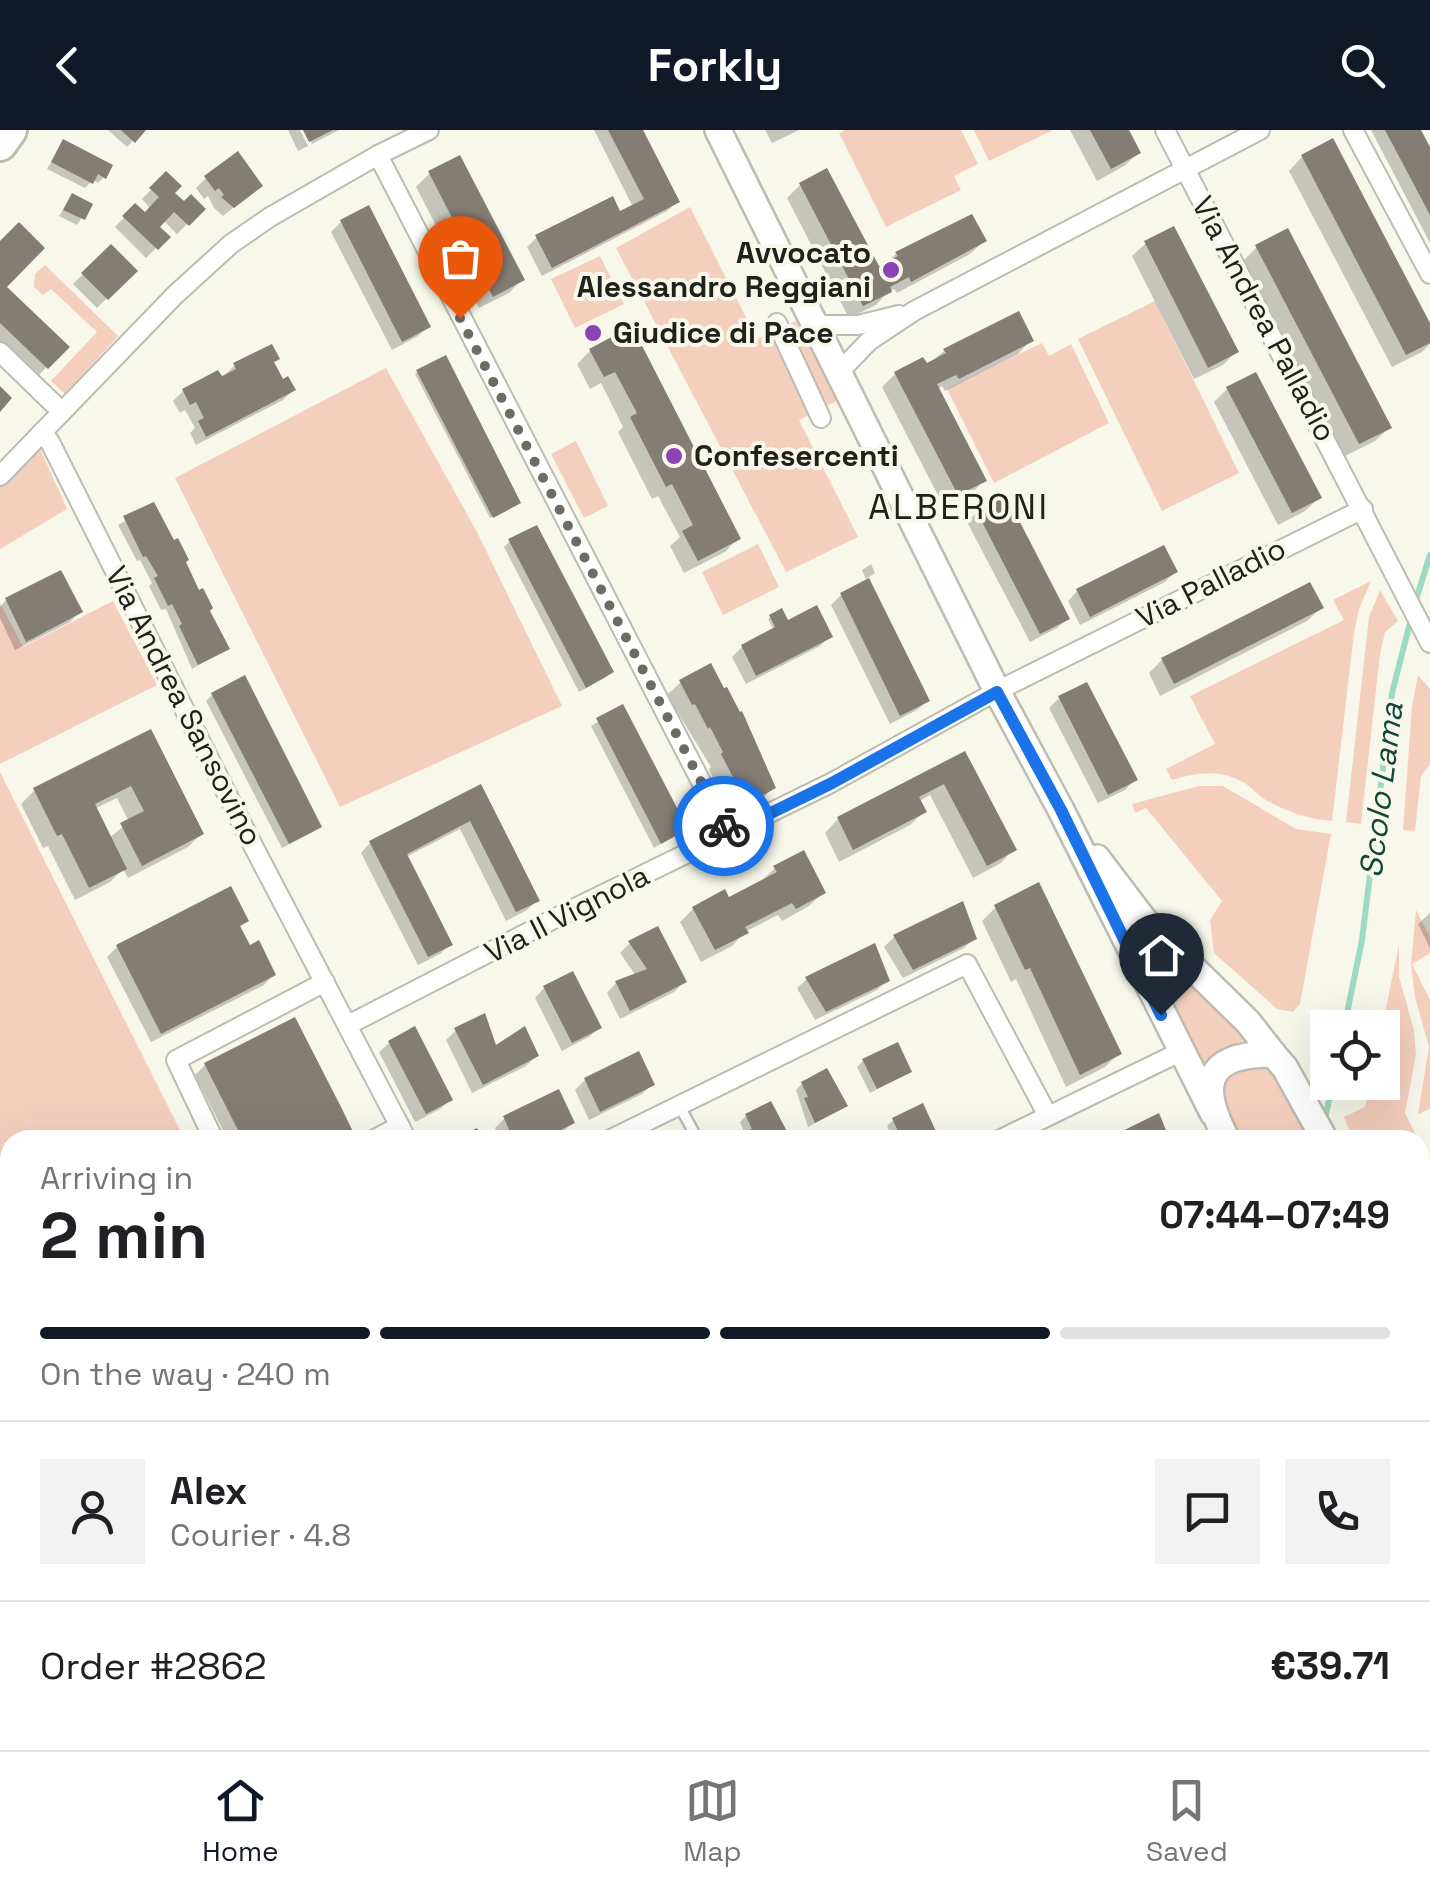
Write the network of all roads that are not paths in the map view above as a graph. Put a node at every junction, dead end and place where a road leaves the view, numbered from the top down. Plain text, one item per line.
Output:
1 (10, 130) edge
2 (428, 130) edge
3 (718, 130) edge
4 (1165, 130) edge
5 (1260, 130) edge
6 (1353, 130) edge
7 (0, 144) edge
8 (378, 155) junction
9 (1186, 170) junction
10 (1430, 274) edge
11 (914, 311) junction
12 (777, 322) dead end
13 (816, 325) junction
14 (0, 352) edge
15 (840, 371) junction
16 (62, 412) junction
17 (821, 418) dead end
18 (42, 432) junction
19 (0, 476) edge
20 (1363, 508) junction
21 (1430, 643) edge
22 (997, 692) junction
23 (1061, 810) junction
24 (728, 834) junction
25 (326, 982) junction
26 (348, 1025) junction
27 (1180, 1052) junction
28 (1272, 1054) junction
29 (680, 1107) junction
30 (1213, 1113) junction
31 (1048, 1116) junction
32 (209, 1130) edge
33 (402, 1130) edge
34 (631, 1130) edge
35 (693, 1130) edge
36 (1019, 1130) edge
37 (1222, 1130) edge
38 (1319, 1130) edge

1 - 7 highway
2 - 8 street
3 - 13 main road
4 - 9 street, Via Andrea Palladio
5 - 9 street
6 - 10 street
8 - 16 street
8 - 24 street
9 - 11 street
9 - 20 street, Via Andrea Palladio
11 - 13 street
11 - 15 street
12 - 17 street
13 - 15 main road
14 - 16 street
15 - 22 main road
16 - 18 street
18 - 19 street
18 - 25 street, Via Andrea Sansovino
20 - 21 street
20 - 22 street, Via Palladio
22 - 23 main road
22 - 24 street, Via Il Vignola
23 - 27 main road
23 - 28 main road
24 - 26 street, Via Il Vignola
25 - 26 street, Via Andrea Sansovino
25 - 32 street
26 - 33 street, Via Andrea Sansovino
27 - 30 main road
27 - 31 street
28 - 30 main road
28 - 38 main road
29 - 31 street
29 - 34 street
29 - 35 lane
30 - 37 main road
31 - 36 street

